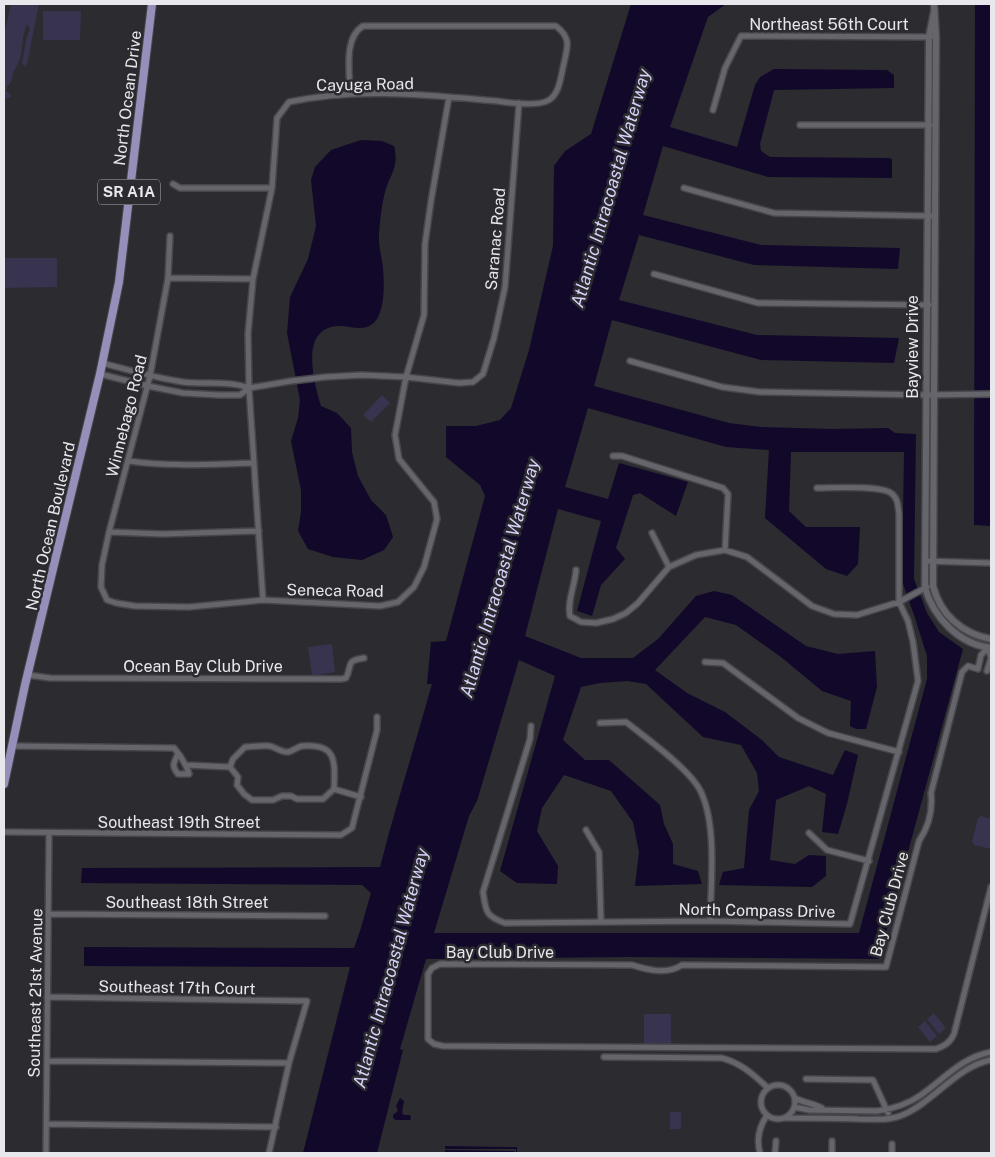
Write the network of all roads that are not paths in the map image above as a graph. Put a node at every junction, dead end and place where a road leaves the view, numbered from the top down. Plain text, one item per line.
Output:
1 (152, 4) edge
2 (934, 4) edge
3 (934, 12) junction
4 (929, 37) junction
5 (936, 37) junction
6 (932, 80) junction
7 (350, 94) junction
8 (450, 97) junction
9 (519, 103) junction
10 (713, 110) dead end
11 (800, 125) dead end
12 (928, 125) junction
13 (936, 125) junction
14 (928, 174) junction
15 (935, 174) junction
16 (173, 184) dead end
17 (272, 188) junction
18 (684, 188) dead end
19 (927, 216) junction
20 (934, 216) junction
21 (170, 236) dead end
22 (927, 266) junction
23 (934, 266) junction
24 (654, 274) dead end
25 (168, 278) junction
26 (253, 279) junction
27 (926, 305) junction
28 (934, 305) junction
29 (926, 352) junction
30 (934, 352) junction
31 (630, 361) dead end
32 (102, 364) junction
33 (100, 374) junction
34 (150, 376) junction
35 (406, 377) junction
36 (148, 386) junction
37 (249, 388) junction
38 (991, 394) edge
39 (926, 395) junction
40 (934, 395) junction
41 (926, 436) junction
42 (933, 436) junction
43 (613, 456) dead end
44 (128, 461) junction
45 (254, 462) junction
46 (926, 480) junction
47 (933, 480) junction
48 (817, 488) dead end
49 (925, 524) junction
50 (933, 524) junction
51 (259, 531) junction
52 (109, 532) junction
53 (652, 533) dead end
54 (725, 550) junction
55 (925, 562) junction
56 (933, 562) junction
57 (991, 563) edge
58 (669, 568) junction
59 (576, 570) dead end
60 (933, 586) junction
61 (923, 589) junction
62 (263, 600) junction
63 (899, 602) junction
64 (991, 639) edge
65 (989, 648) edge
66 (364, 658) dead end
67 (705, 662) dead end
68 (987, 671) dead end
69 (28, 675) junction
70 (377, 717) dead end
71 (600, 723) dead end
72 (531, 726) dead end
73 (13, 746) junction
74 (899, 752) junction
75 (178, 754) junction
76 (186, 765) junction
77 (230, 766) junction
78 (4, 784) edge
79 (334, 789) junction
80 (361, 797) junction
81 (586, 830) dead end
82 (4, 832) edge
83 (49, 834) junction
84 (809, 834) dead end
85 (869, 861) junction
86 (991, 887) edge
87 (49, 914) junction
88 (325, 916) dead end
89 (710, 921) junction
90 (601, 922) junction
91 (47, 998) junction
92 (991, 1052) edge
93 (604, 1057) dead end
94 (991, 1060) edge
95 (47, 1061) junction
96 (289, 1062) junction
97 (806, 1079) dead end
98 (768, 1088) junction
99 (795, 1103) junction
100 (812, 1110) junction
101 (830, 1110) junction
102 (887, 1110) junction
103 (767, 1115) junction
104 (785, 1118) junction
105 (813, 1118) junction
106 (890, 1118) junction
107 (46, 1124) junction
108 (276, 1127) junction
109 (776, 1141) dead end
110 (832, 1141) dead end
111 (892, 1144) dead end
112 (46, 1153) edge
113 (269, 1153) edge
114 (760, 1153) edge
115 (775, 1153) edge
116 (832, 1153) edge
117 (892, 1153) edge

1 - 32 main road, North Ocean Drive / SR A1A
2 - 3 street, Bayview Drive
3 - 4 street, Bayview Drive
3 - 5 street, Bayview Drive
4 - 5 street, Northeast 56th Court
4 - 6 street, Bayview Drive
4 - 10 street, Northeast 56th Court
5 - 6 street, Bayview Drive
6 - 12 street, Bayview Drive
6 - 13 street, Bayview Drive
7 - 8 street, Cayuga Road
7 - 9 street, Cayuga Road
7 - 17 street, Cayuga Road
8 - 9 street, Cayuga Road
8 - 35 street
9 - 35 street, Saranac Road
11 - 12 street
12 - 13 street
12 - 14 street, Bayview Drive
13 - 15 street, Bayview Drive
14 - 15 street
14 - 19 street, Bayview Drive
15 - 20 street, Bayview Drive
16 - 17 street
17 - 26 street, Cayuga Road
18 - 19 street
19 - 20 street
19 - 22 street, Bayview Drive
20 - 23 street, Bayview Drive
21 - 25 street, Winnebago Road
22 - 23 street
22 - 27 street, Bayview Drive
23 - 28 street, Bayview Drive
24 - 27 street
25 - 26 street
25 - 34 street, Winnebago Road
26 - 37 street, Cayuga Road
27 - 28 street
27 - 29 street, Bayview Drive
28 - 30 street, Bayview Drive
29 - 30 street
29 - 39 street, Bayview Drive
30 - 40 street, Bayview Drive
31 - 39 street
32 - 33 main road, North Ocean Drive / SR A1A
32 - 34 street
33 - 36 street
33 - 69 main road, North Ocean Boulevard / SR A1A
34 - 36 street, Winnebago Road
34 - 37 street
35 - 37 street
35 - 62 street, Seneca Road
36 - 37 street
36 - 44 street, Winnebago Road
37 - 45 street, Seneca Road
38 - 40 street
39 - 40 street
39 - 41 street, Bayview Drive
40 - 42 street, Bayview Drive
41 - 42 street
41 - 46 street, Bayview Drive
42 - 47 street, Bayview Drive
43 - 54 street
44 - 45 street
44 - 52 street, Winnebago Road
45 - 51 street, Seneca Road
46 - 47 street
46 - 49 street, Bayview Drive
47 - 50 street, Bayview Drive
48 - 63 street
49 - 50 street
49 - 55 street, Bayview Drive
50 - 56 street, Bayview Drive
51 - 52 street
51 - 62 street, Seneca Road
52 - 62 street, Winnebago Road
53 - 58 street
54 - 58 street
54 - 63 street
55 - 56 street
55 - 61 street, Bayview Drive
56 - 57 street
56 - 60 street, Bayview Drive
58 - 59 street
60 - 61 street
60 - 64 street, Bayview Drive
61 - 63 street
61 - 65 street, Bayview Drive
63 - 74 street, North Compass Drive
64 - 65 street, Bay Club Drive
65 - 68 street, Bay Club Drive
65 - 86 street, Bay Club Drive
66 - 69 street, Ocean Bay Club Drive
67 - 74 street
69 - 73 main road, North Ocean Boulevard / SR A1A
70 - 80 street
71 - 89 street
72 - 90 street, North Compass Drive
73 - 75 street
73 - 78 main road, SR A1A
74 - 85 street, North Compass Drive
75 - 76 street
75 - 76 street
76 - 77 street
77 - 79 street
77 - 79 street
79 - 80 street
80 - 83 street, Southeast 19th Street
81 - 90 street
82 - 83 street, Southeast 19th Street
83 - 87 street, Southeast 21st Avenue
84 - 85 street
85 - 89 street, North Compass Drive
87 - 88 street, Southeast 18th Street
87 - 91 street, Southeast 21st Avenue
89 - 90 street, North Compass Drive
91 - 95 street, Southeast 21st Avenue
91 - 96 street, Southeast 17th Court
92 - 102 street
93 - 98 street
94 - 106 street
95 - 96 street
95 - 107 street, Southeast 21st Avenue
96 - 108 street
97 - 102 street
98 - 99 street
98 - 103 street
99 - 100 street
99 - 101 street
99 - 104 street
100 - 101 street
100 - 105 street
101 - 102 street
102 - 106 street
103 - 104 street
103 - 114 street
104 - 105 street
105 - 106 street
107 - 108 street
107 - 112 street, Southeast 21st Avenue
108 - 113 street
109 - 115 street
110 - 116 street
111 - 117 street

